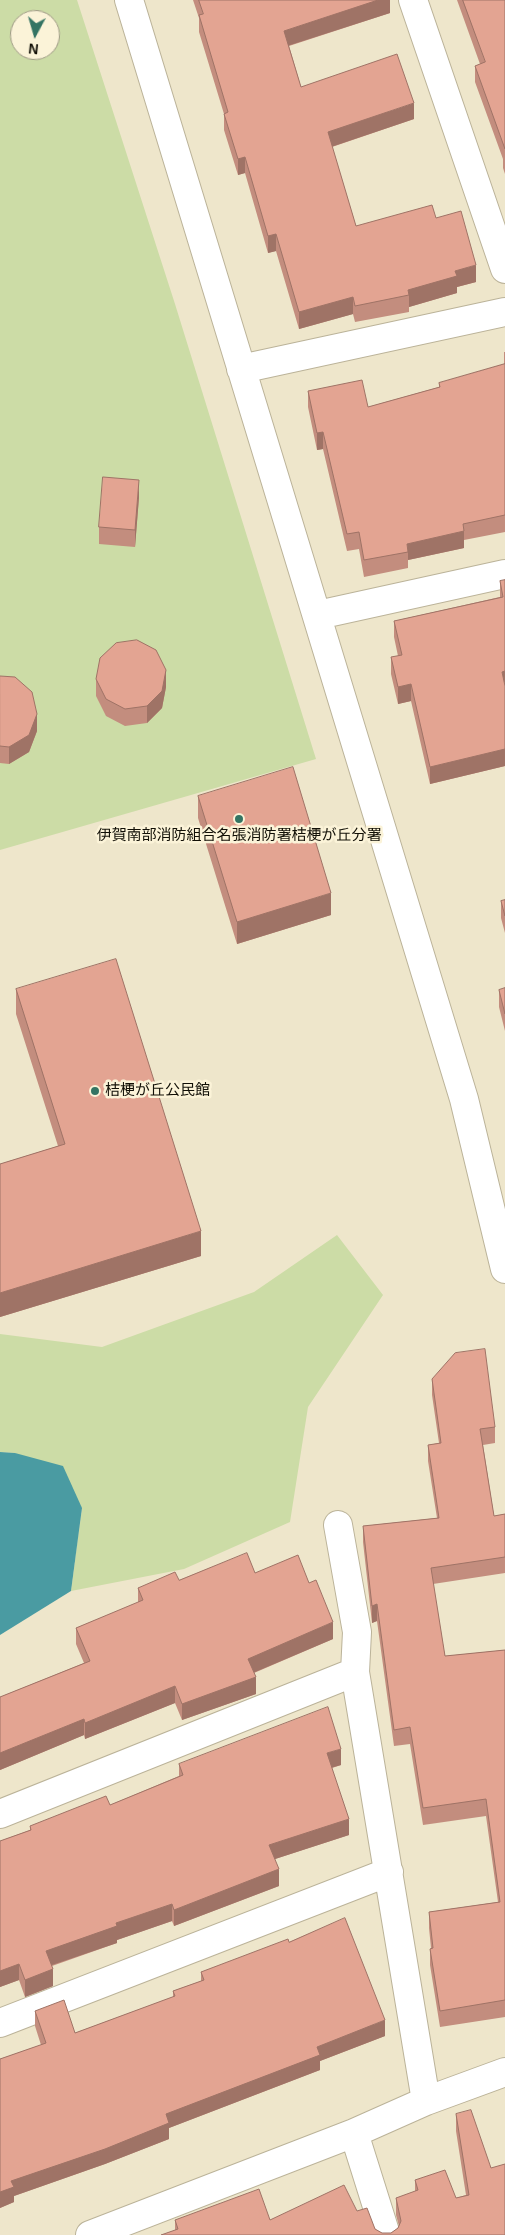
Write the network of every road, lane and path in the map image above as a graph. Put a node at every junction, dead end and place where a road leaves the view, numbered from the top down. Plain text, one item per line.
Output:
1 (129, 0) edge
2 (413, 0) edge
3 (505, 269) edge
4 (505, 312) edge
5 (241, 369) junction
6 (505, 574) edge
7 (318, 615) junction
8 (505, 1269) edge
9 (338, 1524) dead end
10 (356, 1672) junction
11 (0, 1814) edge
12 (389, 1872) junction
13 (0, 2023) edge
14 (505, 2072) edge
15 (426, 2101) junction
16 (354, 2133) junction
17 (90, 2235) edge
18 (386, 2235) edge

1 - 5 street
2 - 3 street
4 - 5 street
5 - 7 street
6 - 7 street
7 - 8 street
9 - 10 street
10 - 11 street
10 - 12 street
12 - 13 street
12 - 15 street
14 - 15 street
15 - 16 street
16 - 17 street
16 - 18 street

